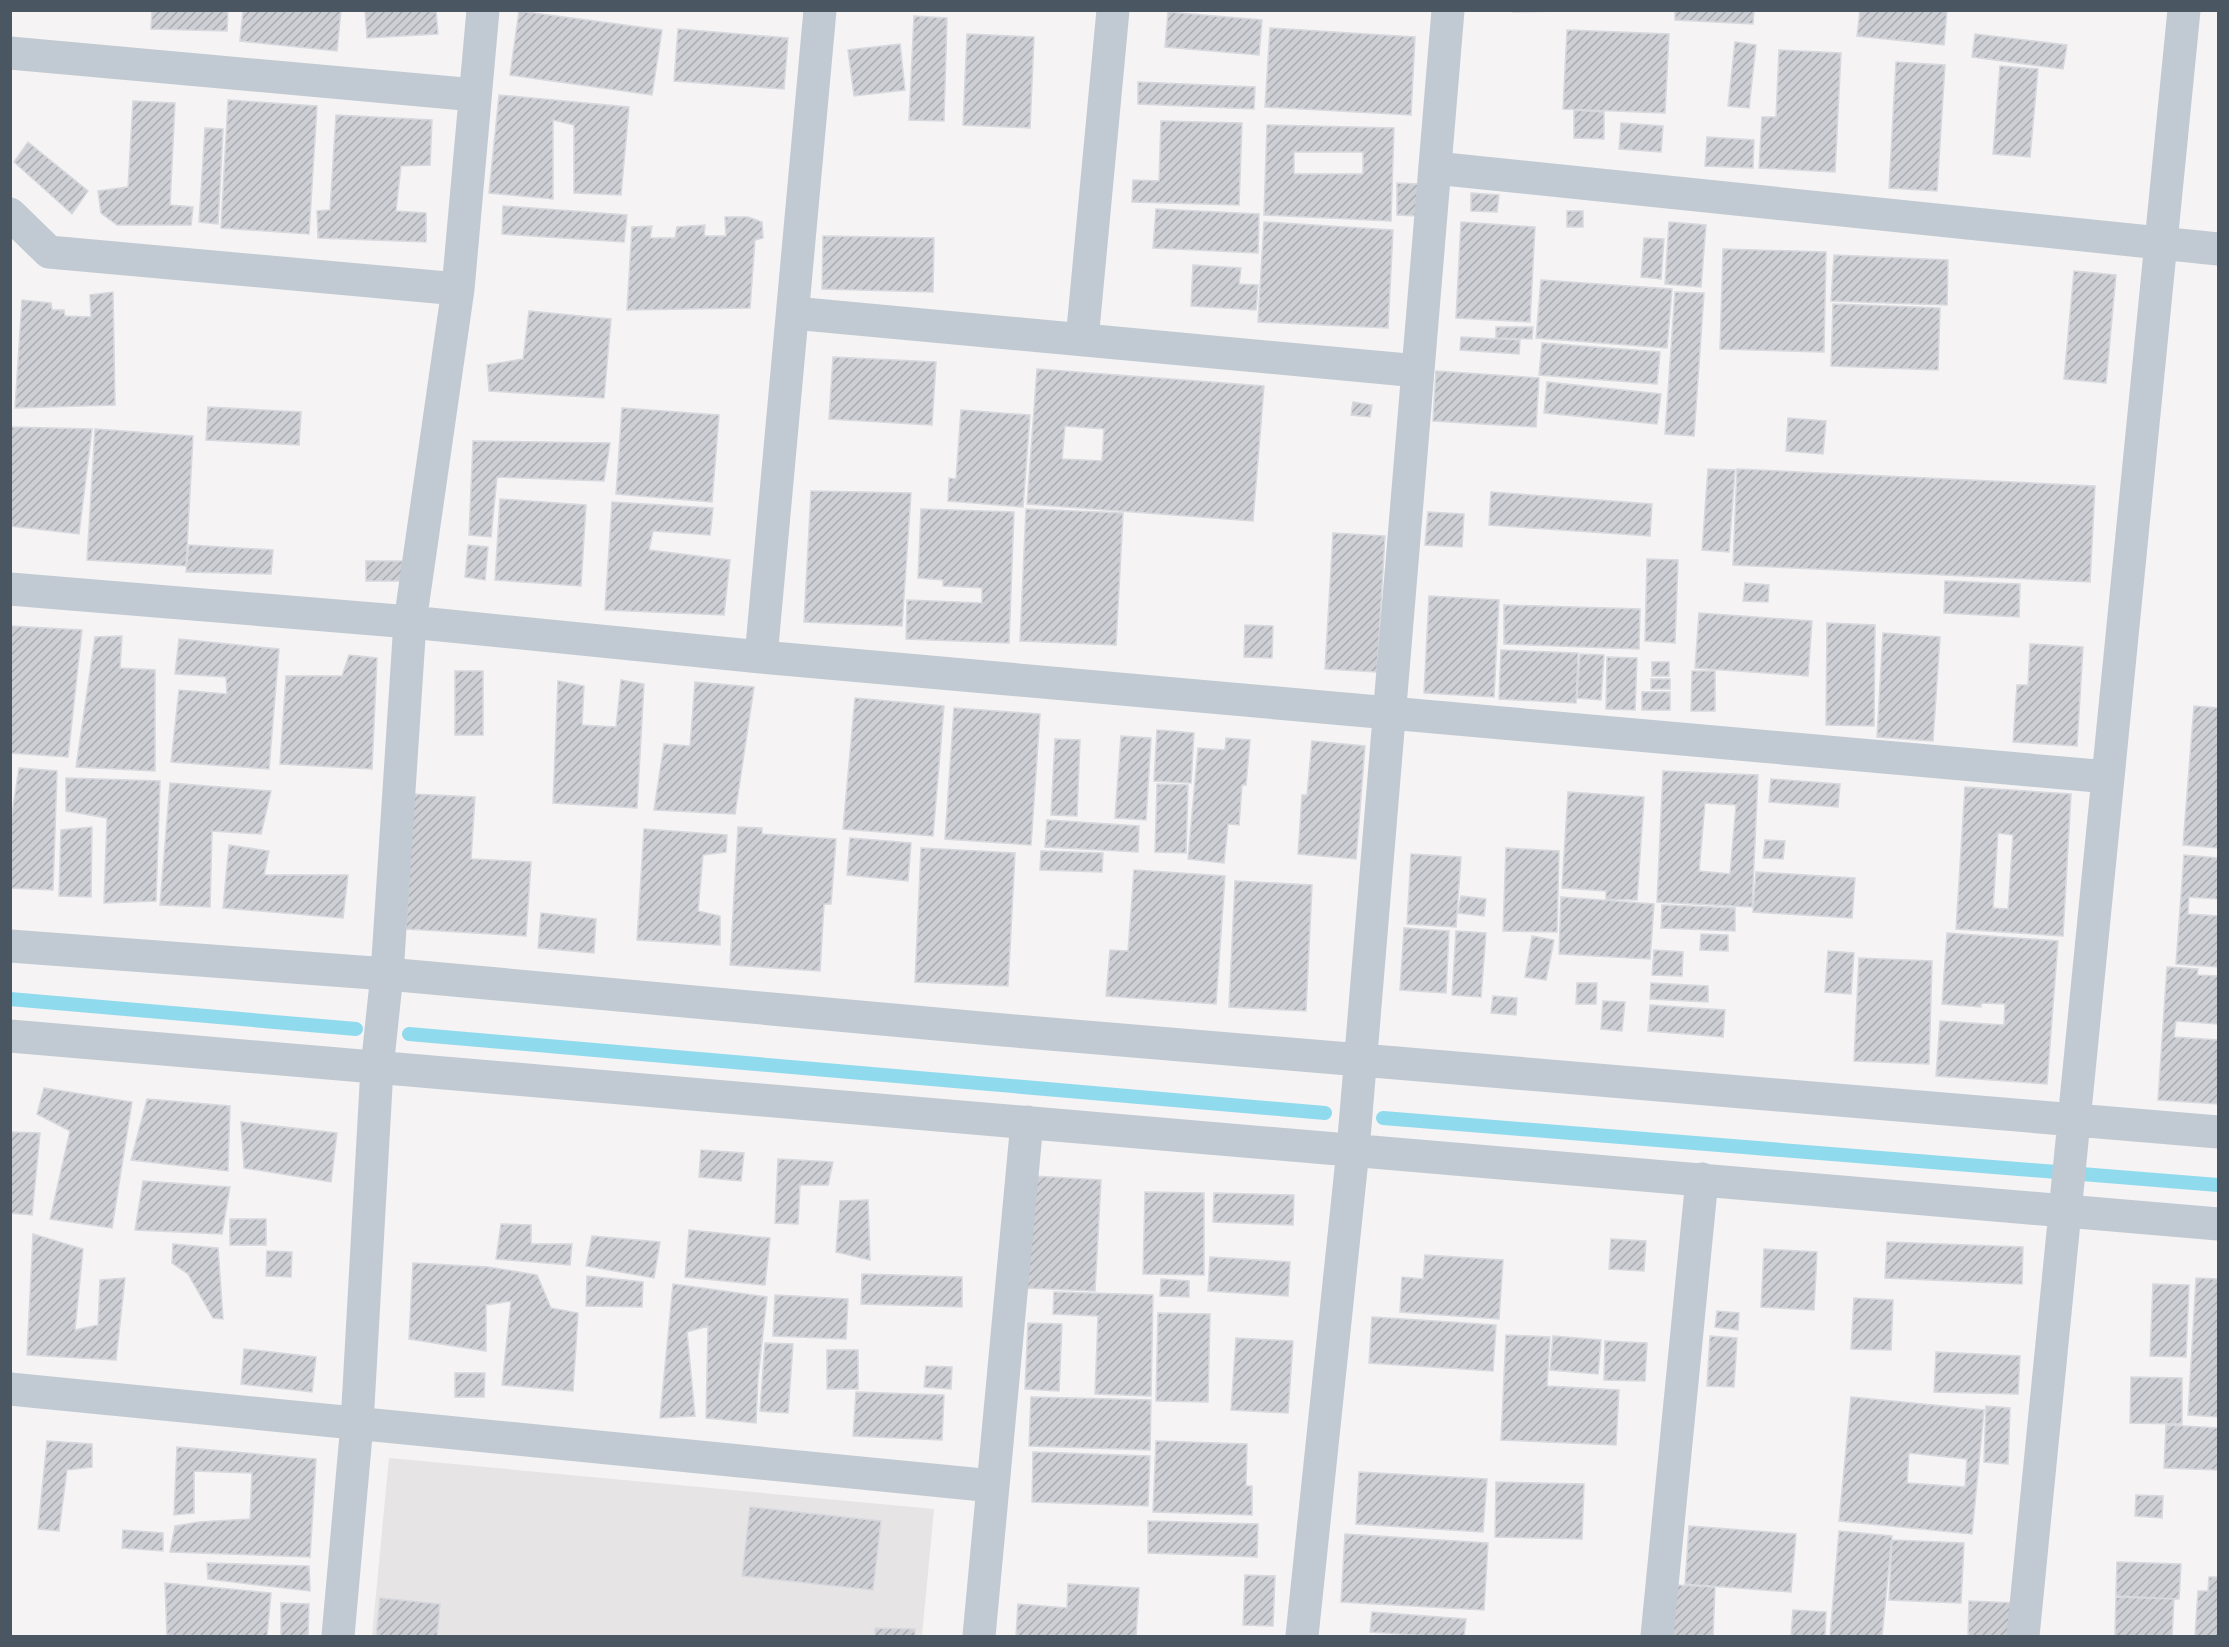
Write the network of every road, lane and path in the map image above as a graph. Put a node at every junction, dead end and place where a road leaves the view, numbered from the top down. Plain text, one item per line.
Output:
1 (483, 10) edge
2 (820, 10) edge
3 (1113, 10) edge
4 (1448, 10) edge
5 (2184, 10) edge
6 (10, 53) edge
7 (476, 95) junction
8 (1435, 168) junction
9 (10, 214) edge
10 (2161, 243) junction
11 (2218, 249) edge
12 (458, 289) junction
13 (793, 313) junction
14 (1082, 340) junction
15 (1418, 371) junction
16 (10, 589) edge
17 (410, 622) junction
18 (761, 657) junction
19 (1390, 713) junction
20 (2109, 777) junction
21 (10, 946) edge
22 (387, 974) junction
23 (10, 1036) edge
24 (1360, 1060) junction
25 (377, 1068) junction
26 (2074, 1120) junction
27 (1027, 1122) junction
28 (2218, 1132) edge
29 (1353, 1150) junction
30 (1702, 1179) junction
31 (2066, 1211) junction
32 (2218, 1224) edge
33 (10, 1389) edge
34 (357, 1424) junction
35 (993, 1486) junction
36 (338, 1636) edge
37 (979, 1636) edge
38 (1302, 1636) edge
39 (1657, 1636) edge
40 (2023, 1636) edge

1 - 7 street
2 - 13 street
3 - 14 street
4 - 8 street
5 - 10 street
6 - 7 street
7 - 12 street
8 - 10 street
8 - 15 street
9 - 12 street
10 - 11 street
10 - 20 street
12 - 17 street
13 - 14 street
13 - 18 street
14 - 15 street
15 - 19 street
16 - 17 street
17 - 18 street
17 - 22 street
18 - 19 street
19 - 20 street
19 - 24 street
20 - 26 street
21 - 22 street
22 - 24 street
22 - 25 street
23 - 25 street
24 - 26 street
24 - 29 street
25 - 27 street
25 - 34 street
26 - 28 street
26 - 31 street
27 - 29 street
27 - 35 street
29 - 30 street
29 - 38 street
30 - 31 street
30 - 39 street
31 - 32 street
31 - 40 street
33 - 34 street
34 - 35 street
34 - 36 street
35 - 37 street

